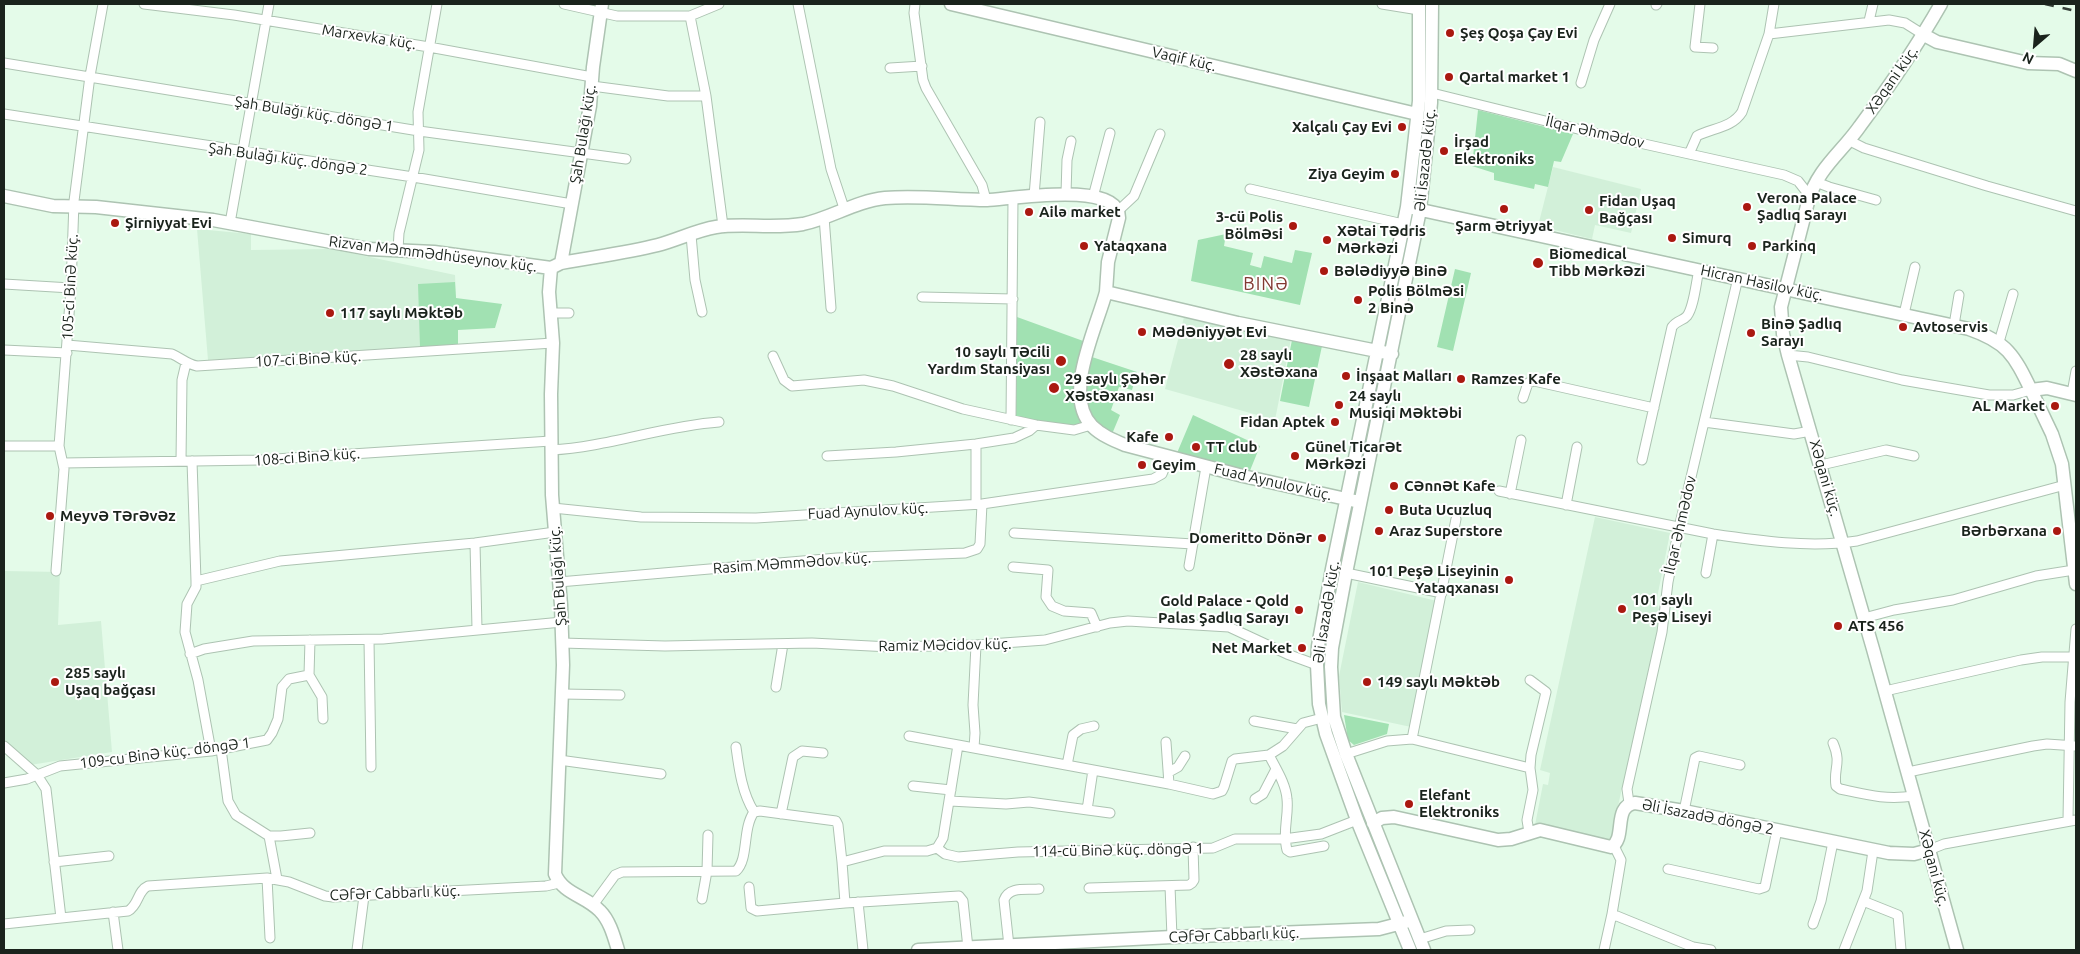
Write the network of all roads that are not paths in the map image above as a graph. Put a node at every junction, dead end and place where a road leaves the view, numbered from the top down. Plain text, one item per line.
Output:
1 (103, 4) edge
2 (144, 4) edge
3 (269, 4) edge
4 (437, 4) edge
5 (564, 4) edge
6 (719, 4) edge
7 (798, 4) edge
8 (915, 4) edge
9 (951, 4) edge
10 (1382, 4) edge
11 (1432, 4) edge
12 (1610, 4) edge
13 (1700, 4) edge
14 (1774, 4) edge
15 (1873, 4) edge
16 (1941, 4) edge
17 (1419, 7) edge
18 (602, 8) edge
19 (690, 16) junction
20 (266, 20) junction
21 (1869, 21) junction
22 (1770, 34) junction
23 (1924, 35) junction
24 (430, 47) junction
25 (1713, 48) dead end
26 (4, 63) edge
27 (922, 66) junction
28 (890, 68) dead end
29 (2076, 72) edge
30 (90, 76) junction
31 (592, 81) junction
32 (1581, 83) dead end
33 (1432, 93) junction
34 (706, 96) junction
35 (251, 104) junction
36 (4, 114) edge
37 (1417, 114) junction
38 (1040, 122) dead end
39 (84, 127) junction
40 (419, 131) junction
41 (1110, 133) dead end
42 (1160, 134) dead end
43 (1848, 140) junction
44 (1071, 141) dead end
45 (244, 152) junction
46 (580, 153) junction
47 (1689, 154) junction
48 (626, 159) dead end
49 (413, 177) junction
50 (1816, 182) junction
51 (1250, 189) dead end
52 (1066, 194) junction
53 (1809, 195) junction
54 (4, 196) edge
55 (1034, 196) junction
56 (1092, 197) junction
57 (1013, 199) junction
58 (986, 200) junction
59 (1876, 200) dead end
60 (572, 204) junction
61 (74, 207) junction
62 (1407, 207) junction
63 (844, 208) junction
64 (1119, 210) junction
65 (1420, 210) junction
66 (2076, 211) edge
67 (824, 217) junction
68 (230, 223) junction
69 (1403, 224) junction
70 (723, 226) junction
71 (691, 235) junction
72 (398, 250) junction
73 (556, 266) junction
74 (1915, 267) dead end
75 (1699, 270) junction
76 (1738, 278) junction
77 (4, 284) edge
78 (71, 288) junction
79 (1785, 289) junction
80 (1106, 292) junction
81 (2013, 294) dead end
82 (1959, 295) dead end
83 (922, 297) dead end
84 (1013, 298) junction
85 (831, 308) dead end
86 (702, 312) dead end
87 (550, 313) junction
88 (569, 313) dead end
89 (1904, 314) junction
90 (1954, 325) junction
91 (1999, 342) junction
92 (552, 343) junction
93 (1379, 346) junction
94 (67, 349) junction
95 (1393, 349) junction
96 (4, 350) edge
97 (1788, 355) junction
98 (773, 356) dead end
99 (186, 364) junction
100 (2076, 371) edge
101 (2031, 390) junction
102 (2074, 394) edge
103 (1523, 398) dead end
104 (1654, 408) junction
105 (1011, 420) junction
106 (719, 422) dead end
107 (1704, 422) junction
108 (1036, 425) junction
109 (1091, 425) junction
110 (1811, 431) junction
111 (1521, 440) dead end
112 (976, 444) junction
113 (551, 445) junction
114 (4, 446) edge
115 (59, 446) junction
116 (1577, 447) dead end
117 (827, 456) dead end
118 (1914, 456) dead end
119 (1169, 457) junction
120 (1642, 460) dead end
121 (181, 461) junction
122 (192, 461) junction
123 (63, 463) junction
124 (1821, 465) junction
125 (1206, 467) junction
126 (2065, 485) junction
127 (1499, 491) dead end
128 (1510, 494) junction
129 (1347, 499) junction
130 (1362, 502) junction
131 (979, 504) junction
132 (1566, 505) junction
133 (553, 508) junction
134 (1456, 519) dead end
135 (1679, 528) junction
136 (555, 532) junction
137 (1014, 533) dead end
138 (1713, 534) junction
139 (475, 543) junction
140 (1843, 543) junction
141 (1193, 544) junction
142 (1189, 566) dead end
143 (1013, 568) dead end
144 (2074, 570) junction
145 (56, 571) dead end
146 (1346, 573) junction
147 (1706, 573) dead end
148 (196, 581) junction
149 (560, 582) junction
150 (2076, 584) edge
151 (1442, 593) junction
152 (1864, 618) junction
153 (562, 622) junction
154 (1097, 627) junction
155 (477, 629) junction
156 (2076, 630) edge
157 (310, 640) junction
158 (369, 640) junction
159 (562, 643) junction
160 (783, 644) junction
161 (976, 646) junction
162 (190, 654) junction
163 (2073, 657) junction
164 (1317, 665) junction
165 (309, 676) junction
166 (1530, 680) dead end
167 (776, 687) dead end
168 (1885, 691) junction
169 (562, 694) junction
170 (620, 695) dead end
171 (2073, 702) edge
172 (1322, 718) junction
173 (323, 719) dead end
174 (1254, 721) dead end
175 (1094, 726) dead end
176 (1298, 729) junction
177 (909, 736) dead end
178 (1412, 739) junction
179 (1166, 742) dead end
180 (1833, 742) dead end
181 (2072, 745) edge
182 (4, 746) edge
183 (958, 746) junction
184 (736, 747) dead end
185 (974, 748) junction
186 (221, 749) junction
187 (210, 751) junction
188 (823, 753) dead end
189 (1346, 754) junction
190 (1269, 755) junction
191 (1185, 756) dead end
192 (559, 760) junction
193 (1067, 765) junction
194 (1740, 765) dead end
195 (371, 767) dead end
196 (1530, 768) junction
197 (1276, 769) junction
198 (1093, 770) junction
199 (1170, 772) junction
200 (1908, 772) junction
201 (661, 774) dead end
202 (37, 775) junction
203 (4, 783) edge
204 (1169, 784) junction
205 (913, 786) dead end
206 (951, 790) junction
207 (1914, 796) junction
208 (1256, 799) dead end
209 (950, 801) junction
210 (1629, 803) junction
211 (1088, 810) junction
212 (1684, 811) junction
213 (754, 812) junction
214 (1110, 813) dead end
215 (781, 814) junction
216 (1357, 820) junction
217 (2072, 820) edge
218 (1373, 823) junction
219 (1777, 830) junction
220 (1529, 832) junction
221 (310, 833) dead end
222 (708, 835) dead end
223 (269, 836) junction
224 (1284, 839) junction
225 (1833, 842) junction
226 (1324, 846) dead end
227 (1614, 846) junction
228 (937, 848) junction
229 (1193, 848) junction
230 (1928, 850) junction
231 (1873, 851) junction
232 (110, 856) dead end
233 (54, 862) junction
234 (842, 862) junction
235 (1668, 869) dead end
236 (707, 871) junction
237 (267, 878) junction
238 (277, 879) junction
239 (559, 883) junction
240 (1170, 886) junction
241 (749, 887) dead end
242 (1089, 888) dead end
243 (1039, 889) dead end
244 (364, 896) junction
245 (702, 899) dead end
246 (1864, 901) junction
247 (858, 902) junction
248 (845, 903) junction
249 (593, 905) junction
250 (113, 912) junction
251 (1612, 914) junction
252 (61, 918) junction
253 (1412, 920) junction
254 (4, 924) edge
255 (1400, 924) junction
256 (1813, 924) dead end
257 (1470, 930) dead end
258 (1172, 936) junction
259 (270, 938) dead end
260 (1422, 945) edge
261 (1009, 946) junction
262 (968, 948) junction
263 (118, 950) edge
264 (357, 950) edge
265 (618, 950) edge
266 (863, 950) edge
267 (918, 950) edge
268 (1410, 950) edge
269 (1604, 950) edge
270 (1711, 950) edge
271 (1844, 950) edge
272 (1901, 950) edge
273 (1956, 950) edge

1 - 30 street, 105-ci Binə küç.
2 - 20 street, Marxevka küç.
3 - 20 street
4 - 24 street
5 - 18 street
6 - 19 street
7 - 63 street
8 - 27 street
9 - 37 street, Vaqif küç.
10 - 17 street
11 - 33 street, Əli İsazadə küç.
12 - 32 street
13 - 25 street
14 - 22 street
15 - 21 street
16 - 23 street, Xəqani küç.
17 - 37 street, Əli İsazadə küç.
18 - 19 street
18 - 31 street, Şah Bulağı küç.
19 - 34 street
20 - 24 street, Marxevka küç.
20 - 35 street
21 - 22 street
21 - 23 street
22 - 47 street
23 - 29 street
23 - 43 street, Xəqani küç.
24 - 31 street, Marxevka küç.
24 - 40 street
26 - 30 street, Şah Bulağı küç. döngə 1
27 - 28 street
27 - 58 street
30 - 35 street, Şah Bulağı küç. döngə 1
30 - 39 street, 105-ci Binə küç.
31 - 34 street, Marxevka küç.
31 - 46 street, Şah Bulağı küç.
33 - 47 street, İlqar Əhmədov
33 - 65 street, Əli İsazadə küç.
34 - 70 street
35 - 40 street, Şah Bulağı küç. döngə 1
35 - 45 street
36 - 39 street, Şah Bulağı küç. döngə 2
37 - 62 street, Əli İsazadə küç.
38 - 55 street
39 - 45 street, Şah Bulağı küç. döngə 2
39 - 61 street, 105-ci Binə küç.
40 - 46 street, Şah Bulağı küç. döngə 1
40 - 49 street
41 - 56 street
42 - 64 street
43 - 50 street, Xəqani küç.
43 - 66 street
44 - 52 street
45 - 49 street, Şah Bulağı küç. döngə 2
45 - 68 street
46 - 48 street, Şah Bulağı küç. döngə 1
46 - 60 street, Şah Bulağı küç.
47 - 53 street, İlqar Əhmədov
49 - 60 street, Şah Bulağı küç. döngə 2
49 - 72 street
50 - 53 street, Xəqani küç.
50 - 59 street
51 - 69 street
52 - 55 street, Rizvan Məmmədhüseynov küç.
52 - 56 street, Rizvan Məmmədhüseynov küç.
53 - 79 street, Xəqani küç.
54 - 61 street, Rizvan Məmmədhüseynov küç.
55 - 57 street, Rizvan Məmmədhüseynov küç.
56 - 64 street, Rizvan Məmmədhüseynov küç.
57 - 58 street, Rizvan Məmmədhüseynov küç.
57 - 84 street
58 - 63 street, Rizvan Məmmədhüseynov küç.
60 - 73 street, Şah Bulağı küç.
61 - 68 street, Rizvan Məmmədhüseynov küç.
61 - 78 street, 105-ci Binə küç.
62 - 65 street, Hicran Hasilov küç.
62 - 69 street, Əli İsazadə küç.
63 - 67 street, Rizvan Məmmədhüseynov küç.
64 - 80 street
65 - 75 street, Hicran Hasilov küç.
65 - 95 street, Əli İsazadə küç.
67 - 70 street, Rizvan Məmmədhüseynov küç.
67 - 85 street
68 - 72 street, Rizvan Məmmədhüseynov küç.
69 - 93 street, Əli İsazadə küç.
70 - 71 street, Rizvan Məmmədhüseynov küç.
71 - 73 street, Rizvan Məmmədhüseynov küç.
71 - 86 street
72 - 73 street, Rizvan Məmmədhüseynov küç.
73 - 87 street, Şah Bulağı küç.
74 - 89 street
75 - 76 street, Hicran Hasilov küç.
75 - 104 street
76 - 79 street, Hicran Hasilov küç.
76 - 107 street, İlqar Əhmədov
77 - 78 street
78 - 94 street, 105-ci Binə küç.
79 - 89 street, Hicran Hasilov küç.
79 - 97 street, Xəqani küç.
80 - 93 street
80 - 109 street
81 - 91 street
82 - 90 street
83 - 84 street
84 - 105 street
87 - 88 street
87 - 92 street, Şah Bulağı küç.
89 - 90 street, Hicran Hasilov küç.
90 - 91 street, Hicran Hasilov küç.
91 - 101 street, Hicran Hasilov küç.
92 - 99 street, 107-ci Binə küç.
92 - 113 street, Şah Bulağı küç.
93 - 95 street
93 - 129 street, Əli İsazadə küç.
94 - 96 street, 107-ci Binə küç.
94 - 99 street, 107-ci Binə küç.
94 - 115 street, 105-ci Binə küç.
95 - 130 street, Əli İsazadə küç.
97 - 101 street
97 - 110 street, Xəqani küç.
98 - 105 street
99 - 121 street
100 - 102 street
101 - 102 street
101 - 126 street, Hicran Hasilov küç.
103 - 104 street
104 - 120 street
105 - 108 street
106 - 113 street, 108-ci Binə küç.
107 - 110 street
107 - 135 street, İlqar Əhmədov
108 - 109 street
108 - 112 street
109 - 119 street, Fuad Aynulov küç.
110 - 124 street, Xəqani küç.
111 - 128 street
112 - 117 street
112 - 131 street
113 - 122 street, 108-ci Binə küç.
113 - 133 street, Şah Bulağı küç.
114 - 115 street
115 - 123 street, 105-ci Binə küç.
116 - 132 street
118 - 124 street
119 - 125 street, Fuad Aynulov küç.
119 - 131 street, Fuad Aynulov küç.
121 - 122 street, 108-ci Binə küç.
121 - 123 street, 108-ci Binə küç.
122 - 148 street
123 - 145 street, 105-ci Binə küç.
124 - 140 street, Xəqani küç.
125 - 129 street, Fuad Aynulov küç.
125 - 141 street
126 - 140 street
126 - 144 street, Hicran Hasilov küç.
127 - 128 street
128 - 132 street
129 - 130 street, Fuad Aynulov küç.
129 - 164 street, Əli İsazadə küç.
130 - 146 street, Əli İsazadə küç.
131 - 133 street, Fuad Aynulov küç.
131 - 149 street, Rasim Məmmədov küç.
132 - 135 street
133 - 136 street, Şah Bulağı küç.
134 - 151 street
135 - 138 street
135 - 210 street, İlqar Əhmədov
136 - 139 street
136 - 149 street, Şah Bulağı küç.
137 - 141 street
138 - 140 street
138 - 147 street
139 - 148 street
139 - 155 street
140 - 152 street, Xəqani küç.
141 - 142 street
143 - 154 street
144 - 150 street, Hicran Hasilov küç.
144 - 152 street
146 - 151 street
146 - 189 street, Əli İsazadə küç.
148 - 162 street
149 - 153 street, Şah Bulağı küç.
151 - 178 street
152 - 168 street, Xəqani küç.
153 - 155 street
153 - 159 street, Şah Bulağı küç.
154 - 161 street, Ramiz Məcidov küç.
154 - 164 street, Ramiz Məcidov küç.
155 - 158 street
156 - 163 street
157 - 158 street
157 - 162 street
157 - 165 street
158 - 195 street
159 - 160 street, Ramiz Məcidov küç.
159 - 169 street, Şah Bulağı küç.
160 - 161 street, Ramiz Məcidov küç.
160 - 167 street
161 - 185 street
162 - 187 street
163 - 168 street
163 - 171 street
164 - 172 street, Əli İsazadə küç.
165 - 173 street
165 - 186 street, 109-cu Binə küç. döngə 1
166 - 196 street
168 - 200 street, Xəqani küç.
169 - 170 street
169 - 192 street, Şah Bulağı küç.
171 - 181 street
172 - 176 street
172 - 216 street, Əli İsazadə küç.
174 - 176 street
175 - 193 street
176 - 190 street
177 - 183 street
178 - 189 street
178 - 196 street
179 - 199 street
180 - 207 street
181 - 200 street
181 - 217 street
182 - 202 street
183 - 185 street
183 - 206 street
184 - 213 street
185 - 193 street
186 - 187 street, 109-cu Binə küç. döngə 1
186 - 223 street
187 - 202 street, 109-cu Binə küç. döngə 1
188 - 215 street
189 - 218 street, Əli İsazadə küç.
190 - 197 street
190 - 204 street
191 - 199 street
192 - 201 street
192 - 239 street, Şah Bulağı küç.
193 - 198 street
194 - 212 street
196 - 220 street
197 - 208 street
197 - 224 street
198 - 204 street
198 - 211 street
199 - 204 street
200 - 207 street, Xəqani küç.
202 - 203 street, 109-cu Binə küç. döngə 1
202 - 233 street
205 - 206 street
206 - 209 street
207 - 230 street, Xəqani küç.
209 - 211 street
209 - 228 street
210 - 212 street, Əli İsazadə döngə 2
210 - 227 street, Əli İsazadə döngə 2
211 - 214 street
212 - 219 street, Əli İsazadə döngə 2
213 - 215 street
213 - 236 street
215 - 234 street
216 - 224 street, 114-cü Binə küç. döngə 1
216 - 255 street, Əli İsazadə küç.
217 - 230 street
218 - 220 street
218 - 253 street, Əli İsazadə küç.
219 - 225 street, Əli İsazadə döngə 2
219 - 235 street
220 - 227 street
221 - 223 street
222 - 236 street
223 - 238 street
224 - 226 street
224 - 229 street, 114-cü Binə küç. döngə 1
225 - 231 street, Əli İsazadə döngə 2
225 - 256 street
227 - 251 street
228 - 229 street, 114-cü Binə küç. döngə 1
228 - 234 street
229 - 240 street
230 - 231 street, Əli İsazadə döngə 2
230 - 273 street, Xəqani küç.
231 - 246 street
232 - 233 street
233 - 252 street
234 - 248 street
236 - 245 street
236 - 249 street
237 - 238 street, Cəfər Cabbarlı küç.
237 - 250 street, Cəfər Cabbarlı küç.
237 - 259 street
238 - 244 street, Cəfər Cabbarlı küç.
239 - 244 street, Cəfər Cabbarlı küç.
239 - 249 street
240 - 242 street
240 - 258 street
241 - 248 street
243 - 261 street
244 - 264 street
246 - 271 street
246 - 272 street
247 - 248 street
247 - 262 street
247 - 266 street
249 - 265 street
250 - 252 street, Cəfər Cabbarlı küç.
250 - 263 street
251 - 269 street
251 - 270 street
252 - 254 street, Cəfər Cabbarlı küç.
253 - 255 street, Cəfər Cabbarlı küç.
253 - 260 street, Əli İsazadə küç.
255 - 258 street, Cəfər Cabbarlı küç.
255 - 268 street, Əli İsazadə küç.
257 - 260 street
258 - 261 street, Cəfər Cabbarlı küç.
261 - 262 street, Cəfər Cabbarlı küç.
262 - 267 street, Cəfər Cabbarlı küç.

